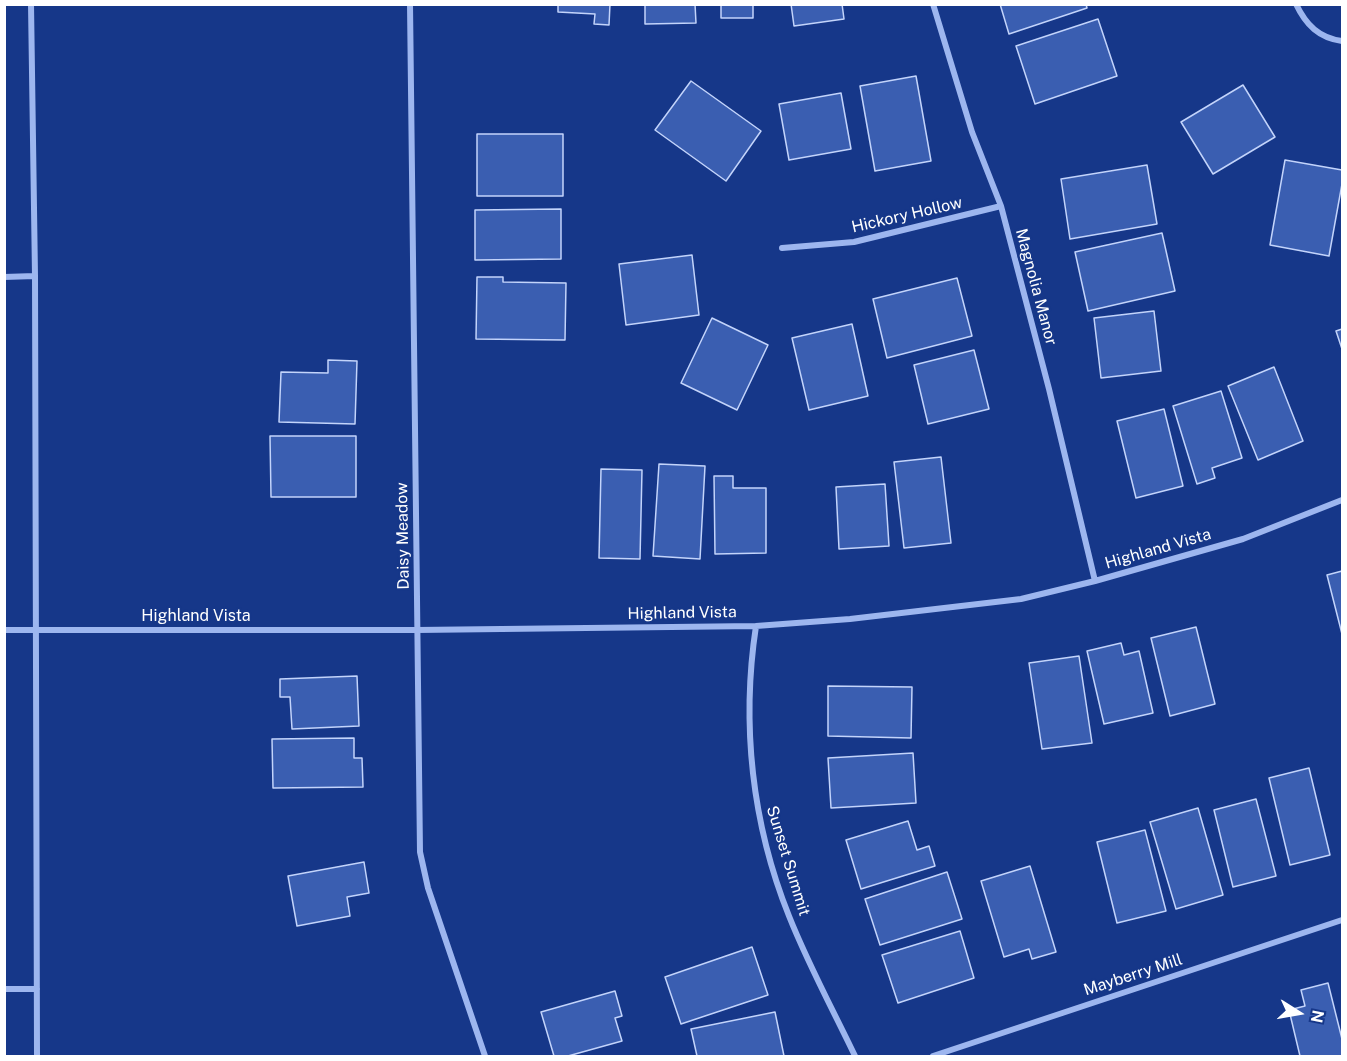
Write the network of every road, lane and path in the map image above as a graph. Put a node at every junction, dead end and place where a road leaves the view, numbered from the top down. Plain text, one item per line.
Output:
1 (31, 4) edge
2 (410, 4) edge
3 (933, 4) edge
4 (1296, 4) edge
5 (1342, 41) edge
6 (1001, 206) junction
7 (782, 248) dead end
8 (35, 276) junction
9 (4, 277) edge
10 (1342, 500) edge
11 (1095, 581) junction
12 (756, 626) junction
13 (4, 630) edge
14 (36, 630) junction
15 (417, 630) junction
16 (1342, 920) edge
17 (4, 989) edge
18 (37, 989) junction
19 (38, 1056) edge
20 (485, 1056) edge
21 (855, 1056) edge
22 (933, 1056) edge

1 - 8 street
2 - 15 street, Daisy Meadow
3 - 6 street, Magnolia Manor
4 - 5 street
6 - 7 street, Hickory Hollow
6 - 11 street, Magnolia Manor
8 - 9 street
8 - 14 street
10 - 11 street, Highland Vista
11 - 12 street, Highland Vista
12 - 15 street, Highland Vista
12 - 21 street, Sunset Summit
13 - 14 street, Highland Vista
14 - 15 street, Highland Vista
14 - 18 street
15 - 20 street, Daisy Meadow
16 - 22 street, Mayberry Mill
17 - 18 street
18 - 19 street

